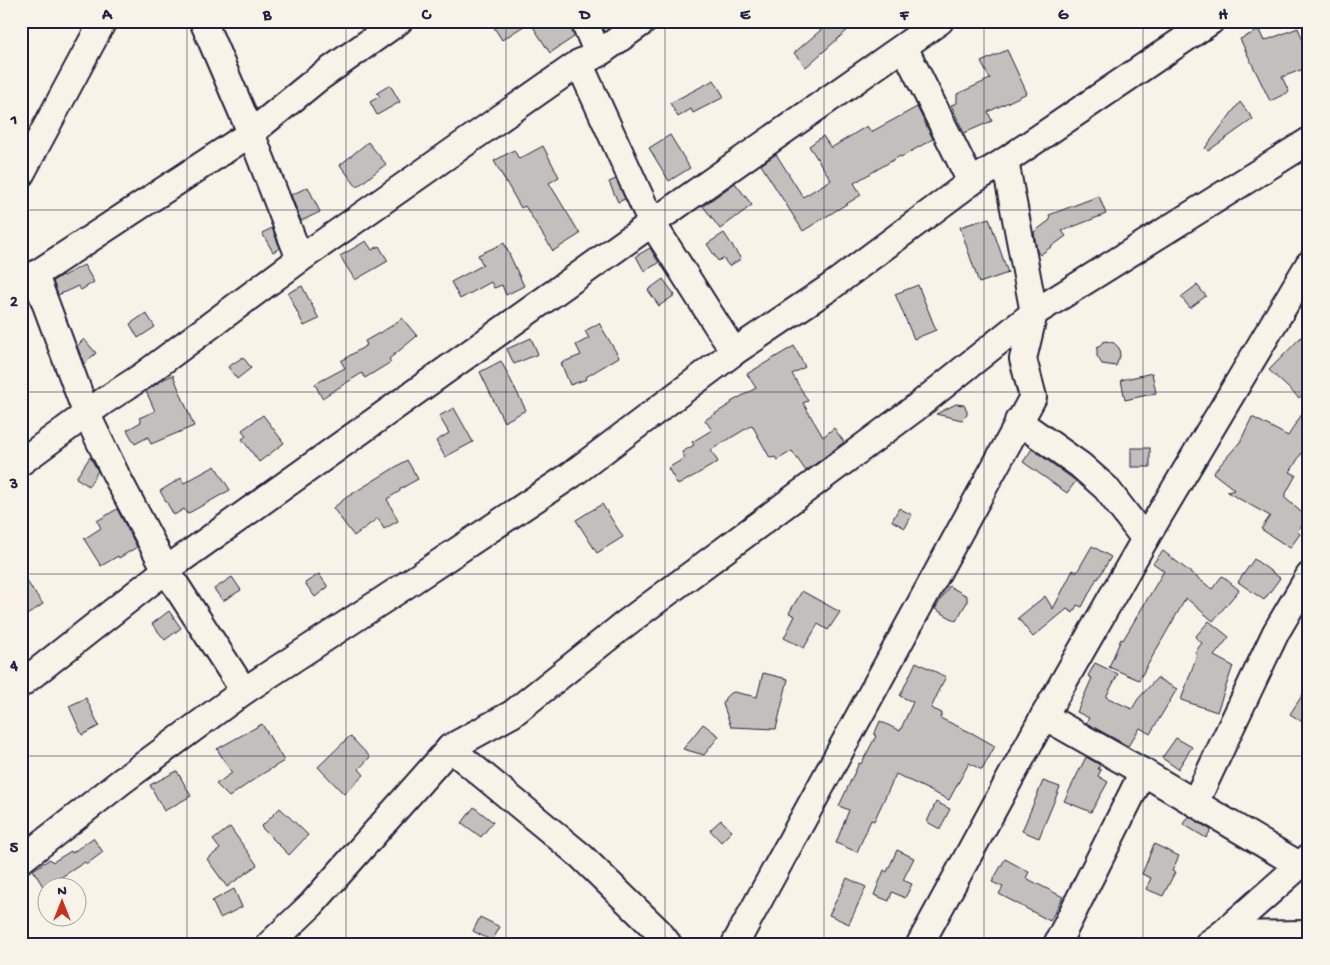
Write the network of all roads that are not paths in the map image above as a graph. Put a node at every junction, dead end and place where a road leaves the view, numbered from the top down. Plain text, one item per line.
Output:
1 (103, 21) edge
2 (203, 21) edge
3 (399, 21) edge
4 (584, 21) edge
5 (644, 21) edge
6 (940, 21) edge
7 (1211, 21) edge
8 (904, 47) junction
9 (588, 59) junction
10 (250, 133) junction
11 (1309, 141) edge
12 (1005, 161) junction
13 (21, 174) edge
14 (971, 182) junction
15 (652, 223) junction
16 (300, 259) junction
17 (1308, 268) edge
18 (28, 280) edge
19 (1034, 313) junction
20 (734, 352) junction
21 (86, 415) junction
22 (1018, 421) junction
23 (21, 462) edge
24 (1145, 539) junction
25 (166, 570) junction
26 (1309, 576) edge
27 (21, 684) edge
28 (244, 691) junction
29 (1044, 716) junction
30 (450, 748) junction
31 (1143, 772) junction
32 (1195, 802) junction
33 (21, 860) edge
34 (1304, 861) edge
35 (1309, 934) edge
36 (1215, 939) edge
37 (270, 944) edge
38 (668, 944) edge
39 (735, 944) edge
40 (920, 944) edge
41 (1057, 944) edge

1 - 13 street
2 - 10 street
3 - 10 street
4 - 9 street
5 - 9 street
6 - 8 street
7 - 12 street
8 - 14 street
8 - 15 street
9 - 15 street
9 - 16 street
10 - 16 street
10 - 18 street
11 - 19 street
12 - 14 street
12 - 19 street
14 - 20 street
15 - 20 street
15 - 25 street
16 - 21 street
17 - 24 street
18 - 21 street
19 - 22 street
19 - 30 street
20 - 28 street
21 - 23 street
21 - 25 street
22 - 24 street
22 - 39 street
24 - 29 street
25 - 27 street
25 - 28 street
26 - 32 street
28 - 33 street
29 - 31 street
29 - 40 street
30 - 37 street
30 - 38 street
31 - 32 street
31 - 41 street
32 - 34 street
34 - 36 street
35 - 36 street

